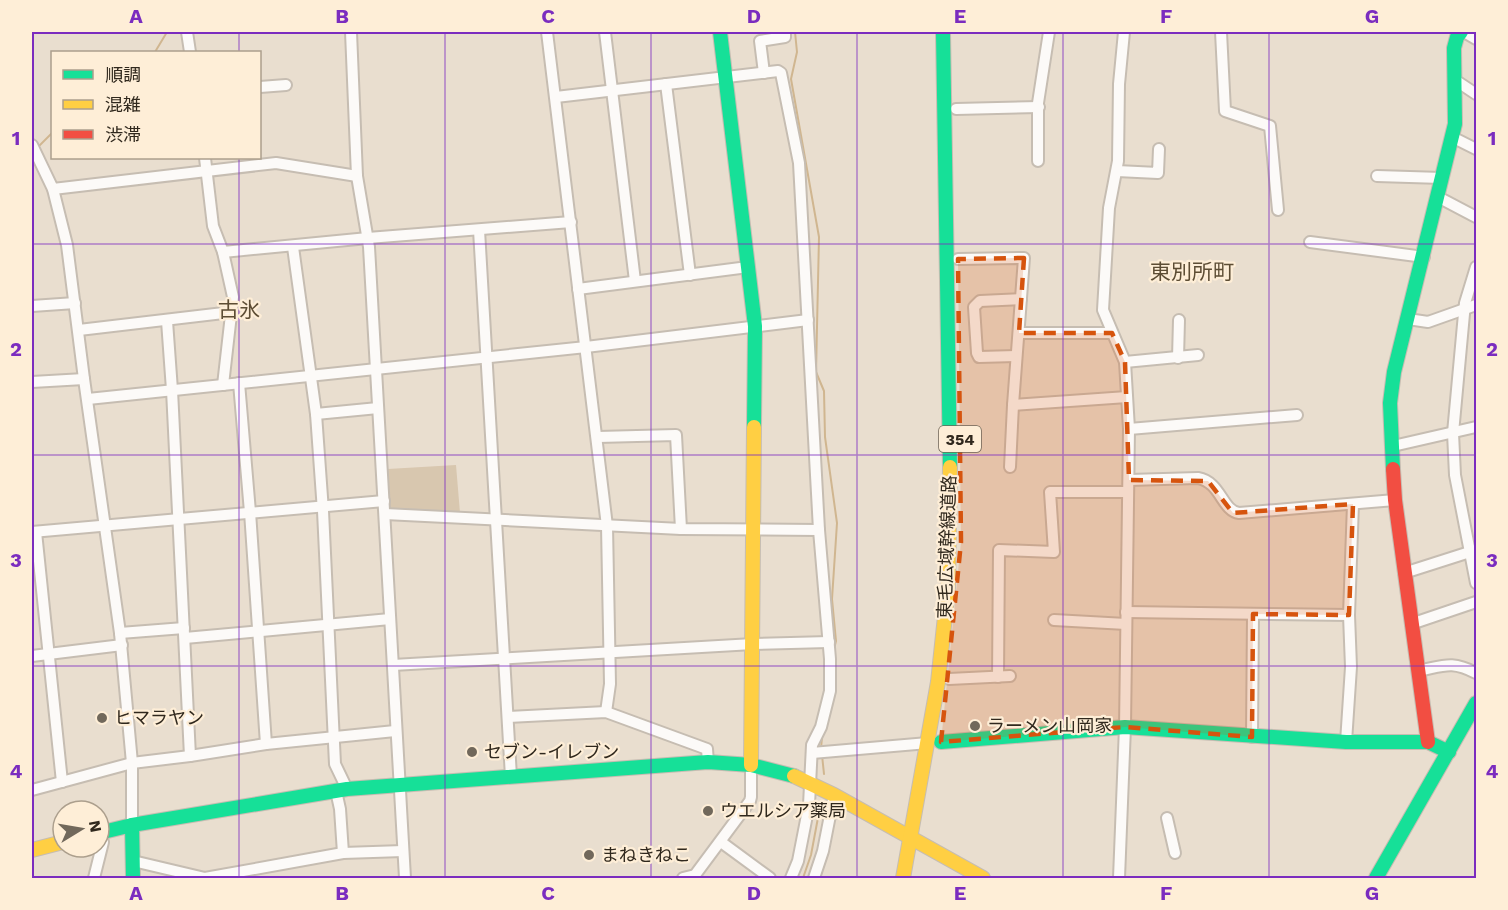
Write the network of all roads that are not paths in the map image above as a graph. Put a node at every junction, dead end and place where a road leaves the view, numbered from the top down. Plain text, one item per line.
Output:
1 (187, 32) edge
2 (351, 32) edge
3 (547, 32) edge
4 (605, 32) edge
5 (720, 32) edge
6 (785, 32) edge
7 (943, 32) edge
8 (955, 32) edge
9 (1049, 32) edge
10 (1124, 32) edge
11 (1221, 32) edge
12 (1462, 32) edge
13 (1476, 39) edge
14 (190, 51) edge
15 (764, 73) junction
16 (726, 77) junction
17 (1455, 80) junction
18 (666, 84) junction
19 (286, 85) dead end
20 (261, 87) edge
21 (613, 89) junction
22 (1476, 94) edge
23 (556, 97) junction
24 (1039, 107) junction
25 (956, 109) junction
26 (1452, 136) junction
27 (32, 147) edge
28 (1159, 149) dead end
29 (1476, 149) edge
30 (205, 159) edge
31 (1038, 160) dead end
32 (207, 170) junction
33 (1116, 171) junction
34 (357, 176) junction
35 (1377, 176) dead end
36 (1442, 178) junction
37 (53, 189) junction
38 (1438, 197) junction
39 (1278, 210) dead end
40 (1476, 217) edge
41 (571, 222) junction
42 (479, 230) junction
43 (368, 238) junction
44 (1310, 242) dead end
45 (293, 247) junction
46 (223, 252) junction
47 (1424, 256) junction
48 (958, 259) junction
49 (748, 267) junction
50 (1476, 267) edge
51 (690, 275) junction
52 (635, 281) junction
53 (578, 289) junction
54 (1021, 299) junction
55 (75, 303) junction
56 (1476, 305) edge
57 (32, 306) edge
58 (1464, 309) junction
59 (232, 312) junction
60 (1408, 319) junction
61 (807, 320) junction
62 (1179, 320) dead end
63 (166, 321) junction
64 (755, 326) junction
65 (79, 330) junction
66 (1019, 333) junction
67 (1112, 333) junction
68 (586, 347) junction
69 (1016, 356) junction
70 (1198, 356) dead end
71 (487, 357) junction
72 (1178, 358) junction
73 (1125, 362) junction
74 (376, 370) junction
75 (311, 377) junction
76 (84, 379) junction
77 (32, 382) edge
78 (239, 383) junction
79 (223, 385) junction
80 (172, 390) junction
81 (1127, 397) junction
82 (88, 399) junction
83 (1013, 405) junction
84 (378, 408) junction
85 (316, 414) junction
86 (1297, 415) dead end
87 (1476, 427) edge
88 (1129, 429) junction
89 (1453, 433) junction
90 (598, 437) junction
91 (1393, 446) junction
92 (1010, 467) dead end
93 (1129, 480) junction
94 (1128, 492) junction
95 (1395, 500) junction
96 (384, 501) junction
97 (1353, 504) junction
98 (322, 506) junction
99 (250, 512) junction
100 (385, 514) junction
101 (177, 520) junction
102 (497, 520) junction
103 (105, 525) junction
104 (608, 526) junction
105 (753, 528) junction
106 (681, 529) junction
107 (819, 530) junction
108 (34, 532) edge
109 (1473, 551) edge
110 (1404, 573) junction
111 (1476, 583) edge
112 (37, 593) edge
113 (1476, 602) edge
114 (1126, 612) junction
115 (1253, 614) junction
116 (1349, 615) junction
117 (390, 619) junction
118 (1054, 620) dead end
119 (1126, 624) junction
120 (1411, 624) junction
121 (328, 626) junction
122 (259, 631) junction
123 (184, 633) junction
124 (121, 639) junction
125 (829, 642) junction
126 (753, 644) junction
127 (609, 653) junction
128 (49, 654) junction
129 (32, 656) edge
130 (505, 659) junction
131 (393, 665) junction
132 (1418, 671) junction
133 (1476, 673) edge
134 (1010, 676) dead end
135 (998, 677) junction
136 (949, 679) junction
137 (1476, 703) edge
138 (606, 712) junction
139 (508, 717) junction
140 (1125, 727) junction
141 (395, 731) junction
142 (334, 736) junction
143 (1252, 737) junction
144 (1428, 741) junction
145 (1346, 742) junction
146 (934, 743) junction
147 (266, 744) junction
148 (1449, 752) junction
149 (812, 753) junction
150 (190, 756) junction
151 (708, 762) junction
152 (132, 763) junction
153 (751, 765) junction
154 (511, 777) junction
155 (62, 782) junction
156 (811, 784) junction
157 (399, 785) junction
158 (32, 790) edge
159 (341, 790) junction
160 (834, 795) junction
161 (1167, 818) dead end
162 (132, 825) junction
163 (111, 830) edge
164 (721, 842) junction
165 (916, 842) junction
166 (51, 845) edge
167 (32, 850) edge
168 (403, 851) junction
169 (343, 853) junction
170 (1175, 854) dead end
171 (98, 859) edge
172 (133, 861) junction
173 (279, 866) junction
174 (205, 878) edge
175 (94, 879) edge
176 (133, 879) edge
177 (279, 879) edge
178 (405, 879) edge
179 (683, 879) edge
180 (770, 879) edge
181 (791, 879) edge
182 (814, 879) edge
183 (903, 879) edge
184 (916, 879) edge
185 (983, 879) edge
186 (1119, 879) edge
187 (1376, 879) edge

1 - 14 street
2 - 34 street
3 - 23 street
4 - 21 street
5 - 16 main road
6 - 15 street
7 - 146 main road, 東毛広域幹線道路 / 354
8 - 25 main road, 東毛広域幹線道路 / 354
9 - 24 street
10 - 33 street
11 - 39 street
12 - 13 street
12 - 17 main road
15 - 16 street
15 - 61 street
16 - 18 street
16 - 49 main road
17 - 22 street
17 - 26 main road
18 - 21 street
18 - 51 street
19 - 20 street
21 - 23 street
21 - 52 street
23 - 41 street
24 - 25 street
24 - 31 street
25 - 48 main road, 東毛広域幹線道路 / 354
26 - 29 street
26 - 36 main road
27 - 37 street
28 - 33 street
30 - 32 street
32 - 34 street
32 - 37 street
32 - 46 street
33 - 67 street
34 - 43 street
35 - 36 street
36 - 38 main road
37 - 55 street
38 - 40 street
38 - 47 main road
41 - 42 street
41 - 53 street
42 - 43 street
42 - 71 street
43 - 45 street
43 - 74 street
44 - 47 street
45 - 46 street
45 - 75 street
46 - 59 street
47 - 60 main road
48 - 54 street
48 - 136 main road, 東毛広域幹線道路 / 354
49 - 51 street
49 - 64 main road
50 - 58 street
51 - 52 street
52 - 53 street
53 - 68 street
54 - 66 street
54 - 69 street
55 - 57 street
55 - 65 street
56 - 58 street
58 - 60 street
58 - 89 street
59 - 63 street
59 - 79 street
60 - 91 main road
61 - 64 street
61 - 107 street
62 - 72 street
63 - 65 street
63 - 80 street
64 - 68 street
64 - 105 main road
65 - 76 street
66 - 67 street
66 - 69 street
67 - 73 street
68 - 71 street
68 - 90 street
69 - 83 street
70 - 72 street
71 - 74 street
71 - 102 street
72 - 73 street
73 - 81 street
74 - 75 street
74 - 84 street
75 - 78 street
75 - 85 street
76 - 77 street
76 - 82 street
78 - 79 street
78 - 99 street
79 - 80 street
80 - 82 street
80 - 101 street
81 - 83 street
81 - 88 street
82 - 103 street
83 - 92 street
84 - 85 street
84 - 96 street
85 - 98 street
86 - 88 street
87 - 89 street
88 - 93 street
89 - 91 street
89 - 109 street
90 - 104 street
90 - 106 street
91 - 95 main road
93 - 94 street
93 - 97 street
94 - 114 street
94 - 135 street
95 - 97 street
95 - 110 main road
96 - 98 street
96 - 100 street
97 - 116 street
98 - 99 street
98 - 121 street
99 - 101 street
99 - 122 street
100 - 102 street
100 - 117 street
101 - 103 street
101 - 123 street
102 - 104 street
102 - 130 street
103 - 108 street
103 - 124 street
104 - 106 street
104 - 127 street
105 - 106 street
105 - 107 street
105 - 126 main road
107 - 125 street
108 - 112 street
109 - 110 street
109 - 111 street
110 - 120 main road
112 - 128 street
113 - 120 street
114 - 115 street
114 - 119 street
115 - 116 street
115 - 143 street
116 - 145 street
117 - 121 street
117 - 131 street
118 - 119 street
119 - 140 street
120 - 132 main road
121 - 122 street
121 - 142 street
122 - 123 street
122 - 147 street
123 - 124 street
123 - 150 street
124 - 128 street
124 - 152 street
125 - 126 street
125 - 149 street
126 - 127 street
126 - 153 main road
127 - 130 street
127 - 138 street
128 - 129 street
128 - 155 street
130 - 131 street
130 - 139 street
131 - 141 street
132 - 133 street
132 - 144 main road
134 - 135 street
135 - 136 street
136 - 146 main road, 東毛広域幹線道路 / 354
137 - 148 main road
138 - 139 street
138 - 151 street
139 - 154 street
140 - 143 main road
140 - 146 main road
140 - 186 street
141 - 142 street
141 - 157 street
142 - 147 street
142 - 159 street
143 - 145 main road
144 - 145 main road
144 - 148 main road
146 - 149 street
146 - 165 main road, 東毛広域幹線道路 / 354
147 - 150 street
148 - 187 main road
149 - 156 street
150 - 152 street
151 - 153 main road
151 - 154 main road
152 - 155 street
152 - 162 street
153 - 156 main road
153 - 164 street
154 - 157 main road
155 - 158 street
156 - 160 main road
156 - 181 street
157 - 159 main road
157 - 168 street
159 - 162 main road
159 - 169 street
160 - 165 main road
160 - 182 street
161 - 170 street
162 - 163 main road
162 - 172 main road
164 - 179 street
164 - 180 street
165 - 183 main road, 東毛広域幹線道路 / 354
165 - 184 main road, 東毛広域幹線道路 / 354
165 - 185 main road
166 - 167 main road
168 - 169 street
168 - 178 street
169 - 173 street
171 - 175 street
172 - 174 street
172 - 176 main road
173 - 174 street
173 - 177 street

